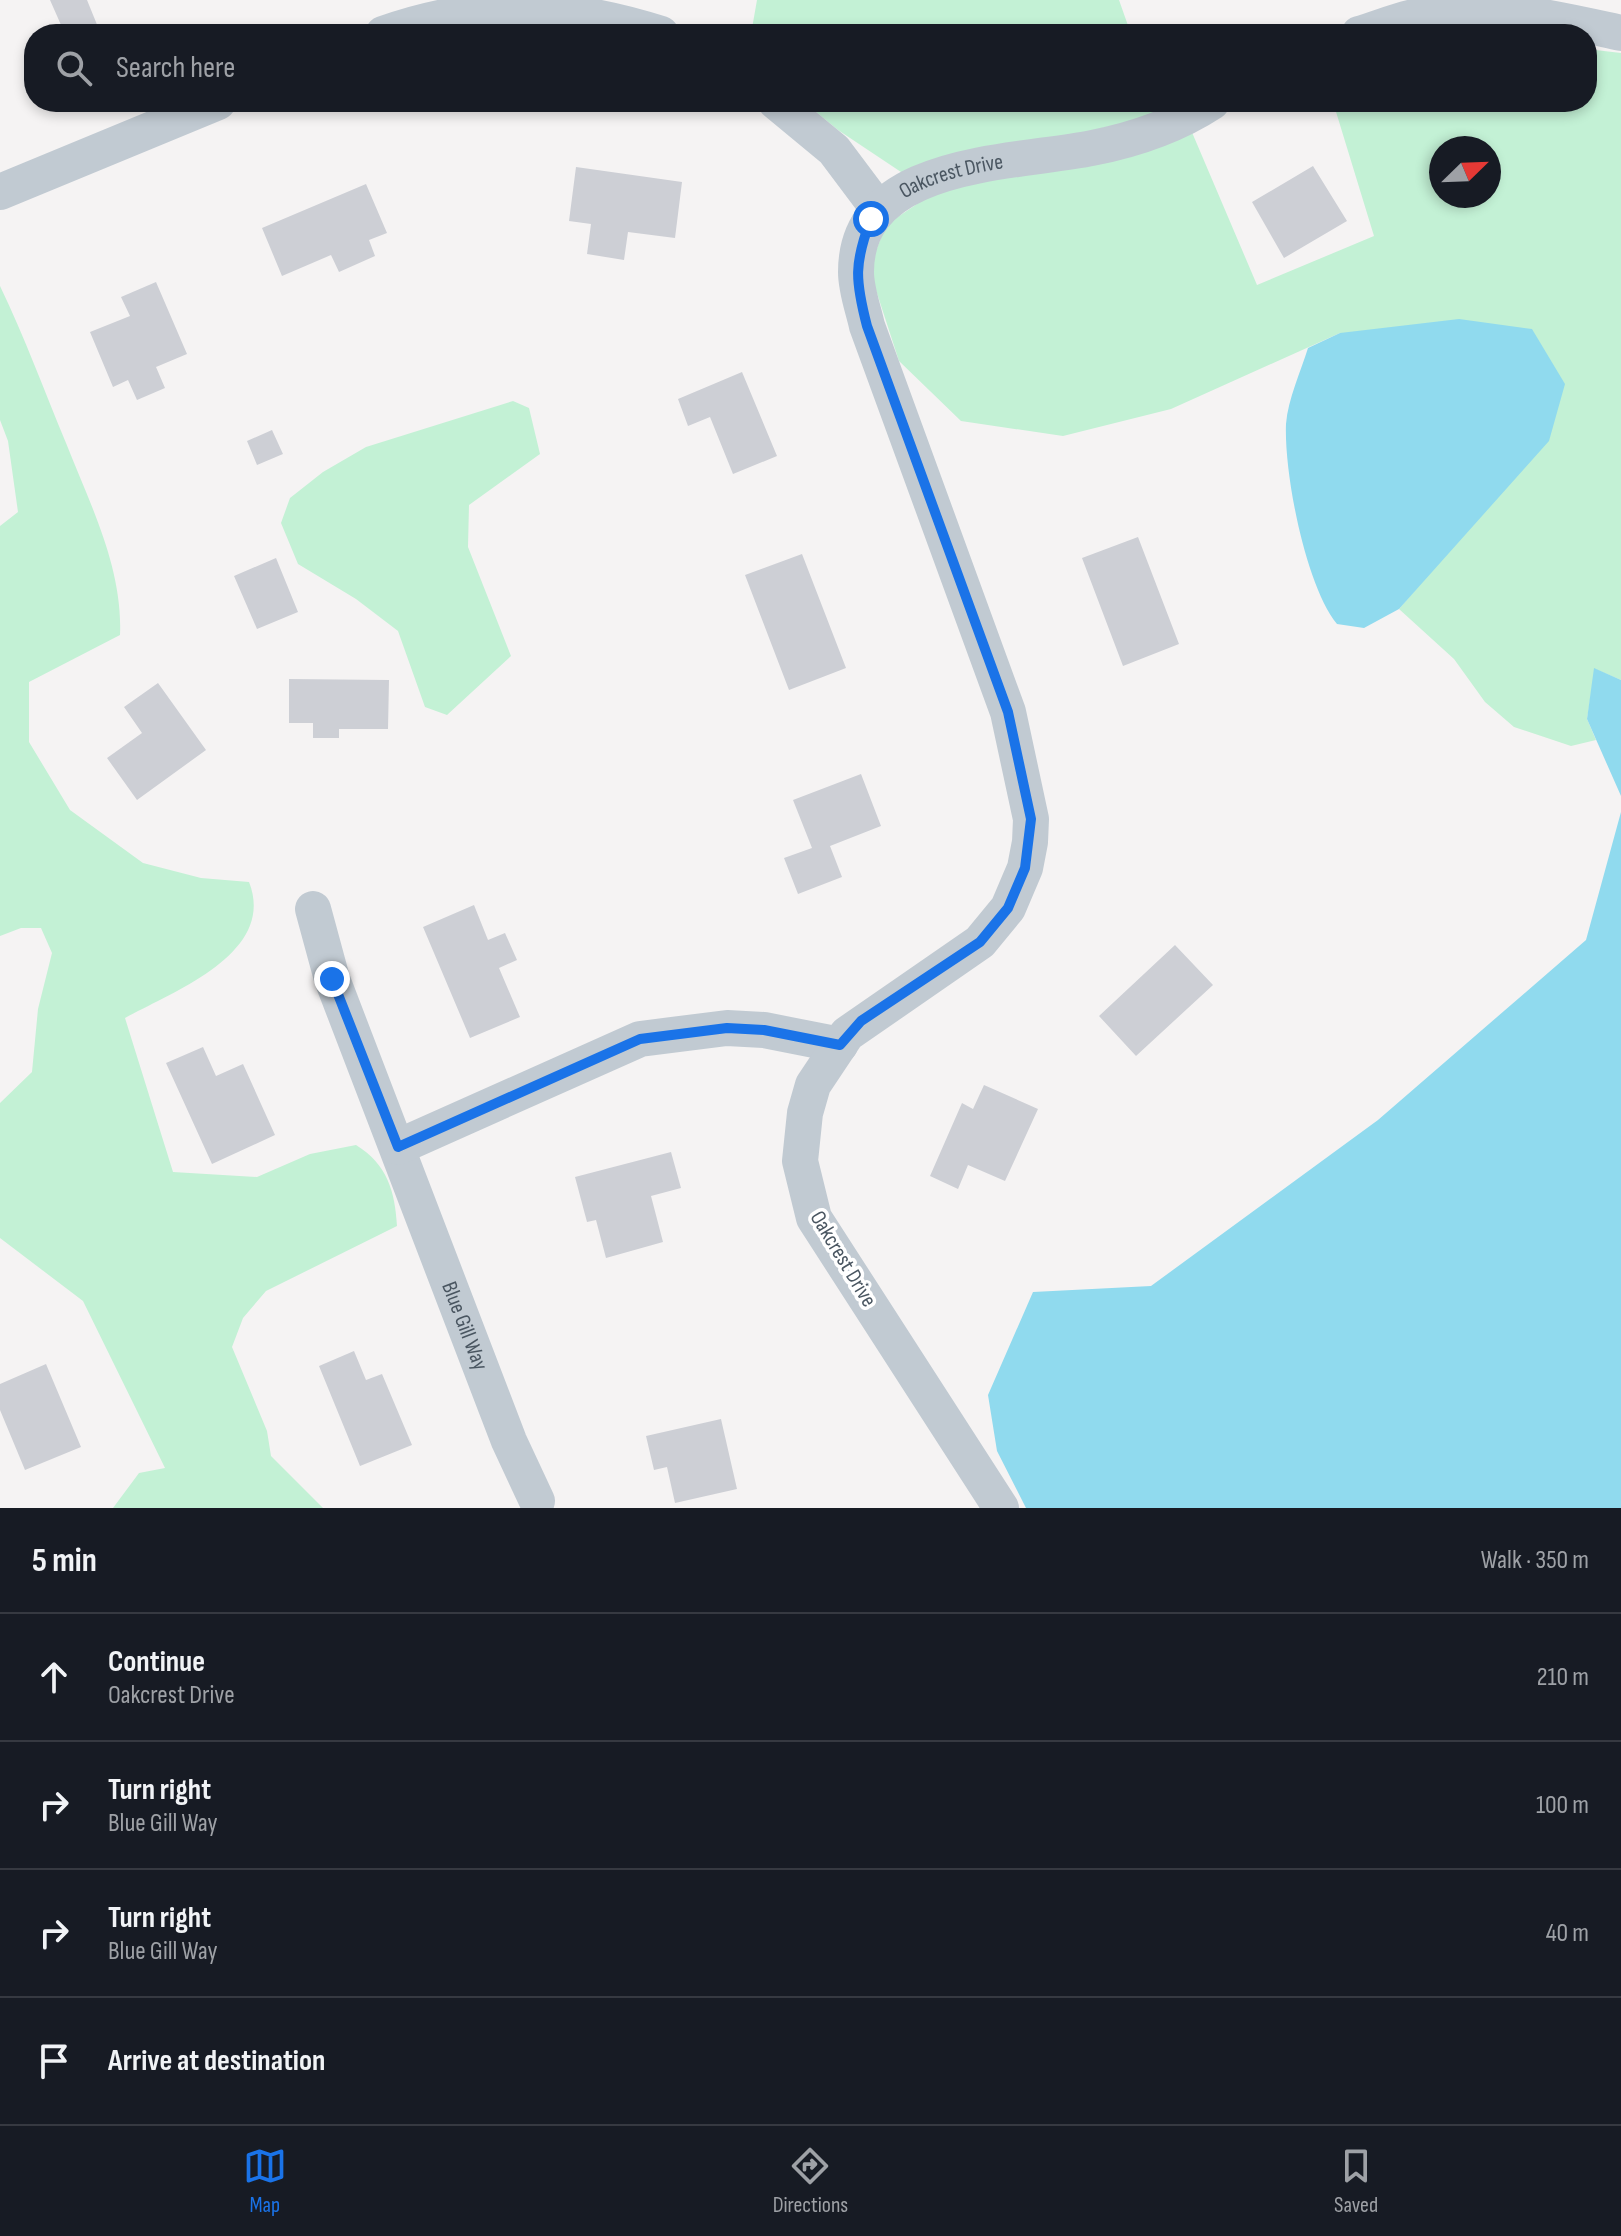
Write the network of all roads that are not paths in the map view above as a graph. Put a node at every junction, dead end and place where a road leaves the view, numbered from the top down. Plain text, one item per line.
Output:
1 (411, 24) edge
2 (622, 24) edge
3 (1391, 24) edge
4 (1582, 24) edge
5 (1597, 27) edge
6 (1621, 33) edge
7 (194, 112) edge
8 (788, 112) edge
9 (1190, 112) edge
10 (0, 192) edge
11 (879, 210) junction
12 (313, 909) dead end
13 (840, 1045) junction
14 (398, 1147) junction
15 (537, 1501) dead end
16 (1001, 1508) edge

1 - 2 street
3 - 4 street
5 - 6 street
7 - 10 street
8 - 11 street
9 - 11 street, Oakcrest Drive
11 - 13 street, Oakcrest Drive
12 - 14 street, Blue Gill Way
13 - 14 street
13 - 16 street, Oakcrest Drive
14 - 15 street, Blue Gill Way

